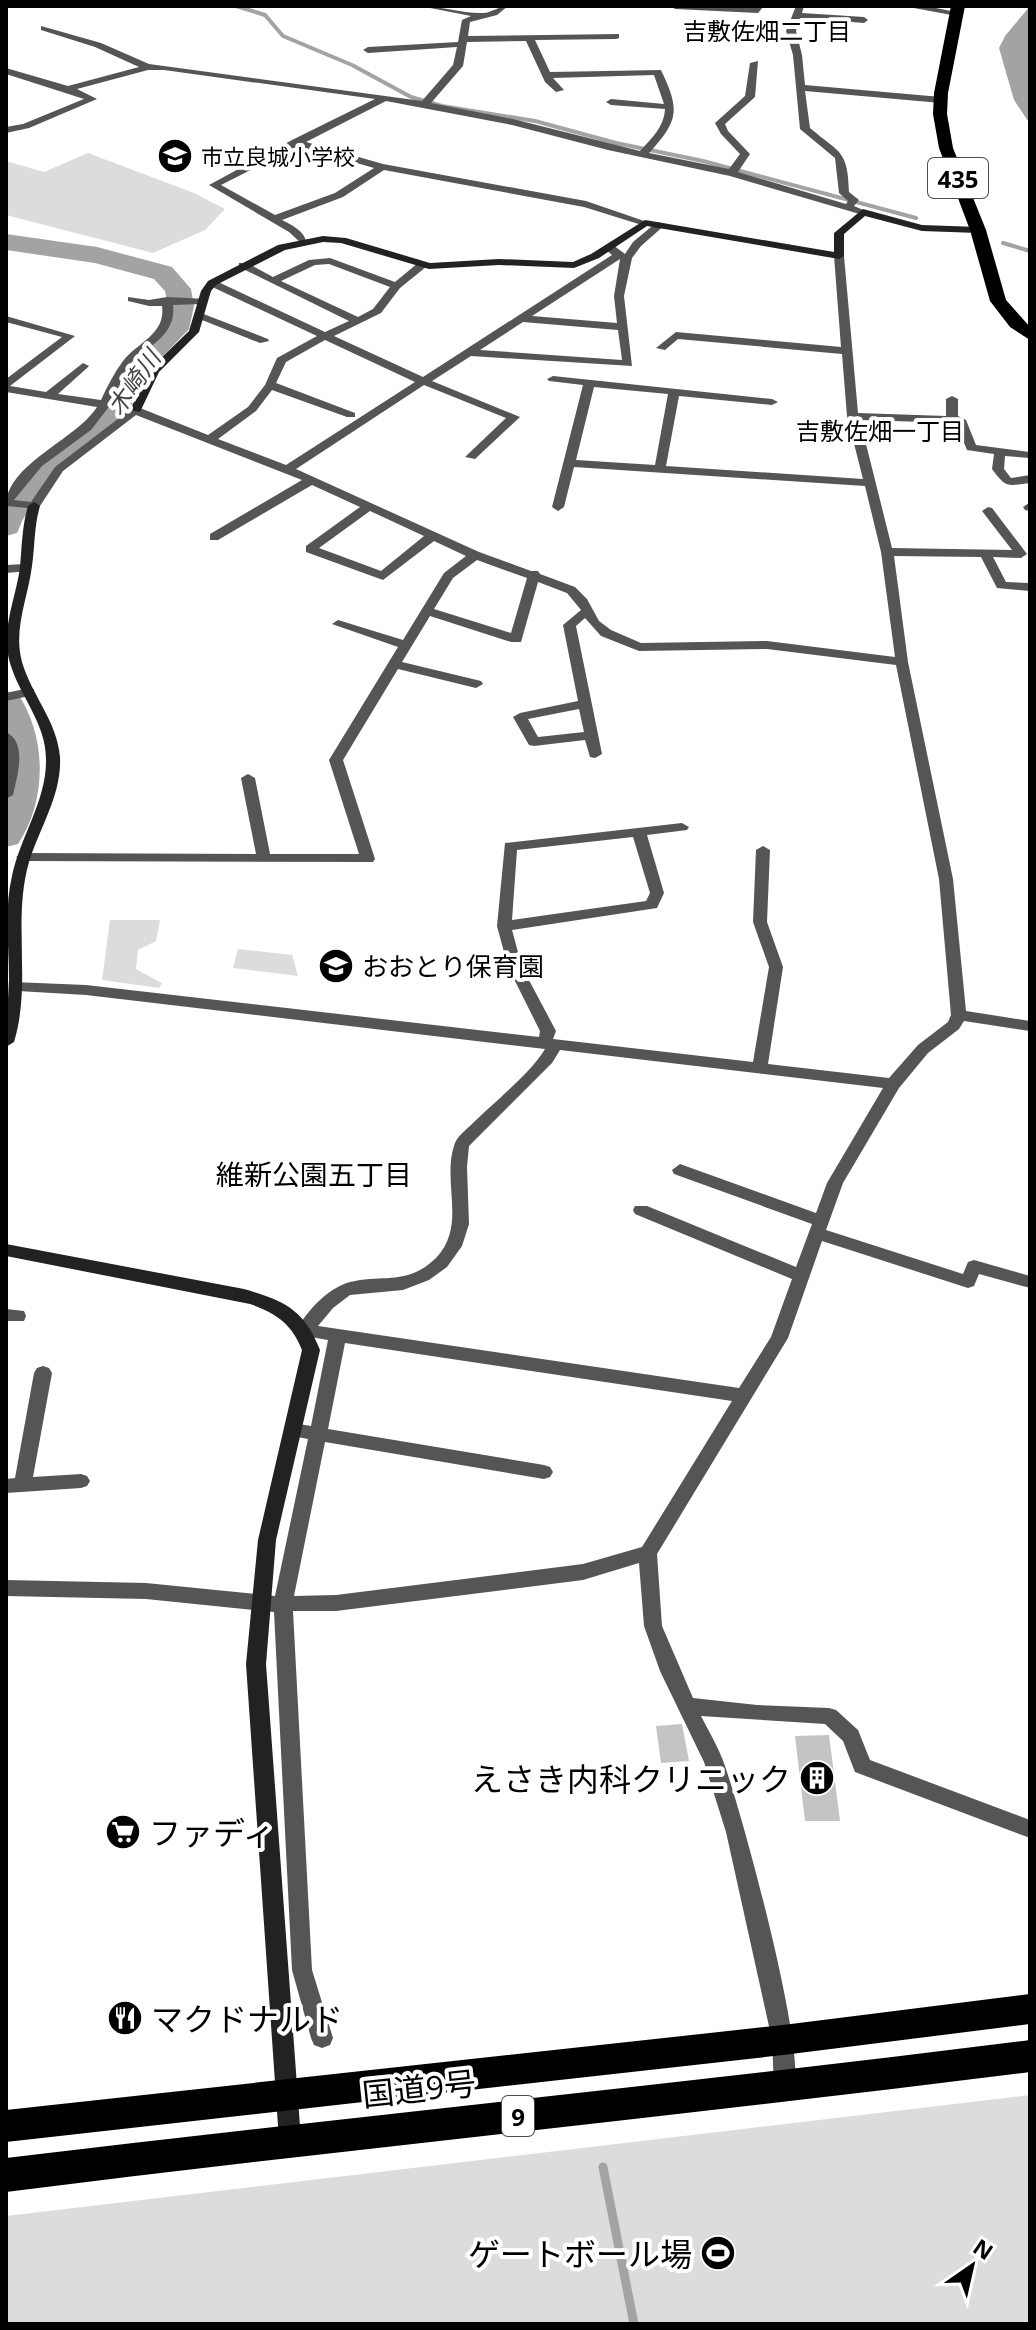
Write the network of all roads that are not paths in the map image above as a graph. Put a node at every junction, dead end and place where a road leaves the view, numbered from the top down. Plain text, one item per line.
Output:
1 (424, 6) edge
2 (504, 6) edge
3 (675, 6) edge
4 (760, 6) edge
5 (907, 6) edge
6 (958, 9) edge
7 (799, 10) edge
8 (483, 15) junction
9 (864, 20) dead end
10 (44, 28) dead end
11 (616, 36) dead end
12 (529, 37) junction
13 (463, 42) junction
14 (368, 50) dead end
15 (755, 63) dead end
16 (148, 67) junction
17 (6, 71) edge
18 (547, 75) junction
19 (802, 88) junction
20 (68, 89) junction
21 (559, 90) dead end
22 (385, 98) junction
23 (941, 100) junction
24 (611, 102) dead end
25 (423, 106) junction
26 (671, 107) junction
27 (6, 130) edge
28 (295, 142) junction
29 (643, 154) junction
30 (382, 167) junction
31 (732, 173) junction
32 (848, 208) junction
33 (863, 212) junction
34 (274, 219) junction
35 (645, 223) junction
36 (661, 224) junction
37 (978, 230) junction
38 (302, 241) junction
39 (618, 253) junction
40 (839, 256) junction
41 (243, 265) junction
42 (422, 265) junction
43 (273, 281) junction
44 (212, 283) junction
45 (396, 286) junction
46 (132, 299) dead end
47 (167, 300) junction
48 (203, 301) junction
49 (201, 316) junction
50 (520, 318) junction
51 (6, 319) edge
52 (358, 321) junction
53 (624, 327) junction
54 (1030, 335) edge
55 (325, 336) junction
56 (264, 341) dead end
57 (661, 348) dead end
58 (847, 351) junction
59 (468, 352) junction
60 (83, 366) dead end
61 (553, 379) dead end
62 (423, 381) junction
63 (589, 383) junction
64 (270, 385) junction
65 (7, 389) edge
66 (674, 392) junction
67 (47, 397) junction
68 (952, 399) dead end
69 (772, 402) dead end
70 (106, 405) junction
71 (136, 410) junction
72 (351, 415) dead end
73 (853, 416) junction
74 (952, 420) junction
75 (210, 439) junction
76 (1000, 451) junction
77 (1030, 455) edge
78 (471, 457) dead end
79 (570, 463) junction
80 (287, 469) junction
81 (660, 469) junction
82 (1030, 479) edge
83 (311, 480) junction
84 (870, 483) junction
85 (34, 506) junction
86 (558, 507) dead end
87 (367, 508) junction
88 (988, 511) dead end
89 (432, 536) junction
90 (214, 537) dead end
91 (887, 552) junction
92 (985, 553) junction
93 (475, 555) junction
94 (26, 568) junction
95 (6, 569) edge
96 (534, 574) junction
97 (1030, 587) edge
98 (588, 610) junction
99 (427, 611) junction
100 (338, 624) dead end
101 (406, 645) junction
102 (9, 646) edge
103 (902, 662) junction
104 (394, 664) junction
105 (476, 684) dead end
106 (29, 692) junction
107 (6, 697) edge
108 (585, 704) junction
109 (591, 735) junction
110 (6, 736) edge
111 (595, 754) dead end
112 (248, 778) dead end
113 (6, 795) edge
114 (682, 827) dead end
115 (639, 833) junction
116 (763, 850) dead end
117 (23, 857) junction
118 (264, 858) junction
119 (504, 926) junction
120 (18, 986) junction
121 (959, 1015) junction
122 (1030, 1026) edge
123 (6, 1042) edge
124 (550, 1043) junction
125 (760, 1068) junction
126 (893, 1084) junction
127 (680, 1170) dead end
128 (641, 1210) dead end
129 (819, 1227) junction
130 (6, 1250) edge
131 (801, 1276) junction
132 (1030, 1282) edge
133 (305, 1330) junction
134 (338, 1335) junction
135 (43, 1373) dead end
136 (745, 1396) junction
137 (293, 1430) junction
138 (316, 1435) junction
139 (544, 1472) dead end
140 (81, 1481) dead end
141 (14, 1486) edge
142 (648, 1553) junction
143 (6, 1588) edge
144 (259, 1604) junction
145 (283, 1604) junction
146 (689, 1706) junction
147 (1030, 1829) edge
148 (1030, 2009) edge
149 (322, 2038) dead end
150 (783, 2040) junction
151 (1030, 2056) edge
152 (785, 2087) junction
153 (287, 2092) junction
154 (6, 2126) edge
155 (290, 2140) junction
156 (6, 2175) edge

1 - 8 street
2 - 8 street
3 - 4 street
5 - 6 street
6 - 23 highway, 435
7 - 9 street
7 - 19 street
8 - 13 street
10 - 16 street
11 - 12 street
12 - 13 street
12 - 18 street
13 - 14 street
13 - 25 street
15 - 31 street
16 - 20 street
16 - 22 street
17 - 20 street
18 - 21 street
18 - 26 street
19 - 23 street
19 - 32 street
20 - 27 street
22 - 25 street
22 - 28 street
23 - 37 highway, 435
24 - 26 street
25 - 29 street
26 - 29 street
28 - 30 street
28 - 34 street
29 - 31 street
30 - 34 street
30 - 35 street
31 - 32 street
32 - 33 street
33 - 37 street
33 - 40 street
34 - 38 street
35 - 36 street
35 - 39 street
36 - 39 street
36 - 40 street
37 - 54 highway, 435
38 - 41 street
38 - 42 street
39 - 42 street
39 - 50 street
39 - 53 street
40 - 58 street
41 - 43 street
41 - 44 street
42 - 45 street
43 - 45 street
43 - 52 street
44 - 48 street
44 - 55 street
45 - 52 street
46 - 47 street
47 - 48 street
47 - 70 street
48 - 49 street
49 - 56 street
49 - 71 street
50 - 53 street
50 - 59 street
51 - 65 street
52 - 55 street
53 - 59 street
55 - 62 street
55 - 64 street
57 - 58 street
58 - 73 street
59 - 62 street
60 - 67 street
61 - 63 street
62 - 78 street
62 - 80 street
63 - 66 street
63 - 79 street
64 - 72 street
64 - 75 street
65 - 67 street
66 - 69 street
66 - 81 street
67 - 70 street
68 - 74 street
70 - 71 street
70 - 85 street
71 - 75 street
71 - 85 street
73 - 74 street
73 - 84 street
74 - 76 street
75 - 80 street
76 - 77 street
76 - 82 street
79 - 81 street
79 - 86 street
80 - 83 street
81 - 84 street
83 - 87 street
83 - 90 street
84 - 91 street
85 - 94 street
87 - 89 street
87 - 89 street
88 - 92 street
89 - 93 street
91 - 92 street
91 - 103 street
92 - 97 street
93 - 96 street
93 - 99 street
94 - 95 street
94 - 102 street
96 - 98 street
96 - 99 street
98 - 103 street
98 - 108 street
99 - 101 street
100 - 101 street
101 - 104 street
102 - 106 street
103 - 121 street
104 - 105 street
104 - 118 street
106 - 107 street
106 - 117 street
108 - 109 street
108 - 109 street
109 - 111 street
110 - 113 street
112 - 118 street
114 - 115 street
115 - 119 street
115 - 119 street
116 - 125 street
117 - 118 street
117 - 120 street
119 - 124 street
120 - 123 street
120 - 124 street
121 - 122 street
121 - 126 street
124 - 125 street
124 - 133 street
125 - 126 street
126 - 129 street
127 - 129 street
128 - 131 street
129 - 131 street
129 - 132 street
130 - 133 street
131 - 136 street
133 - 134 street
133 - 137 street
134 - 136 street
134 - 138 street
135 - 141 street
136 - 142 street
137 - 138 street
137 - 144 street
138 - 139 street
138 - 145 street
140 - 141 street
142 - 145 street
142 - 146 street
143 - 144 street
144 - 145 street
144 - 153 street
145 - 149 street
146 - 147 street
146 - 150 street
148 - 150 highway, 国道9号 / 9
150 - 152 street
150 - 153 highway, 国道9号 / 9
151 - 152 highway, 国道9号 / 9
152 - 155 highway, 国道9号 / 9
153 - 154 highway, 国道9号 / 9
153 - 155 street
155 - 156 highway, 国道9号 / 9

